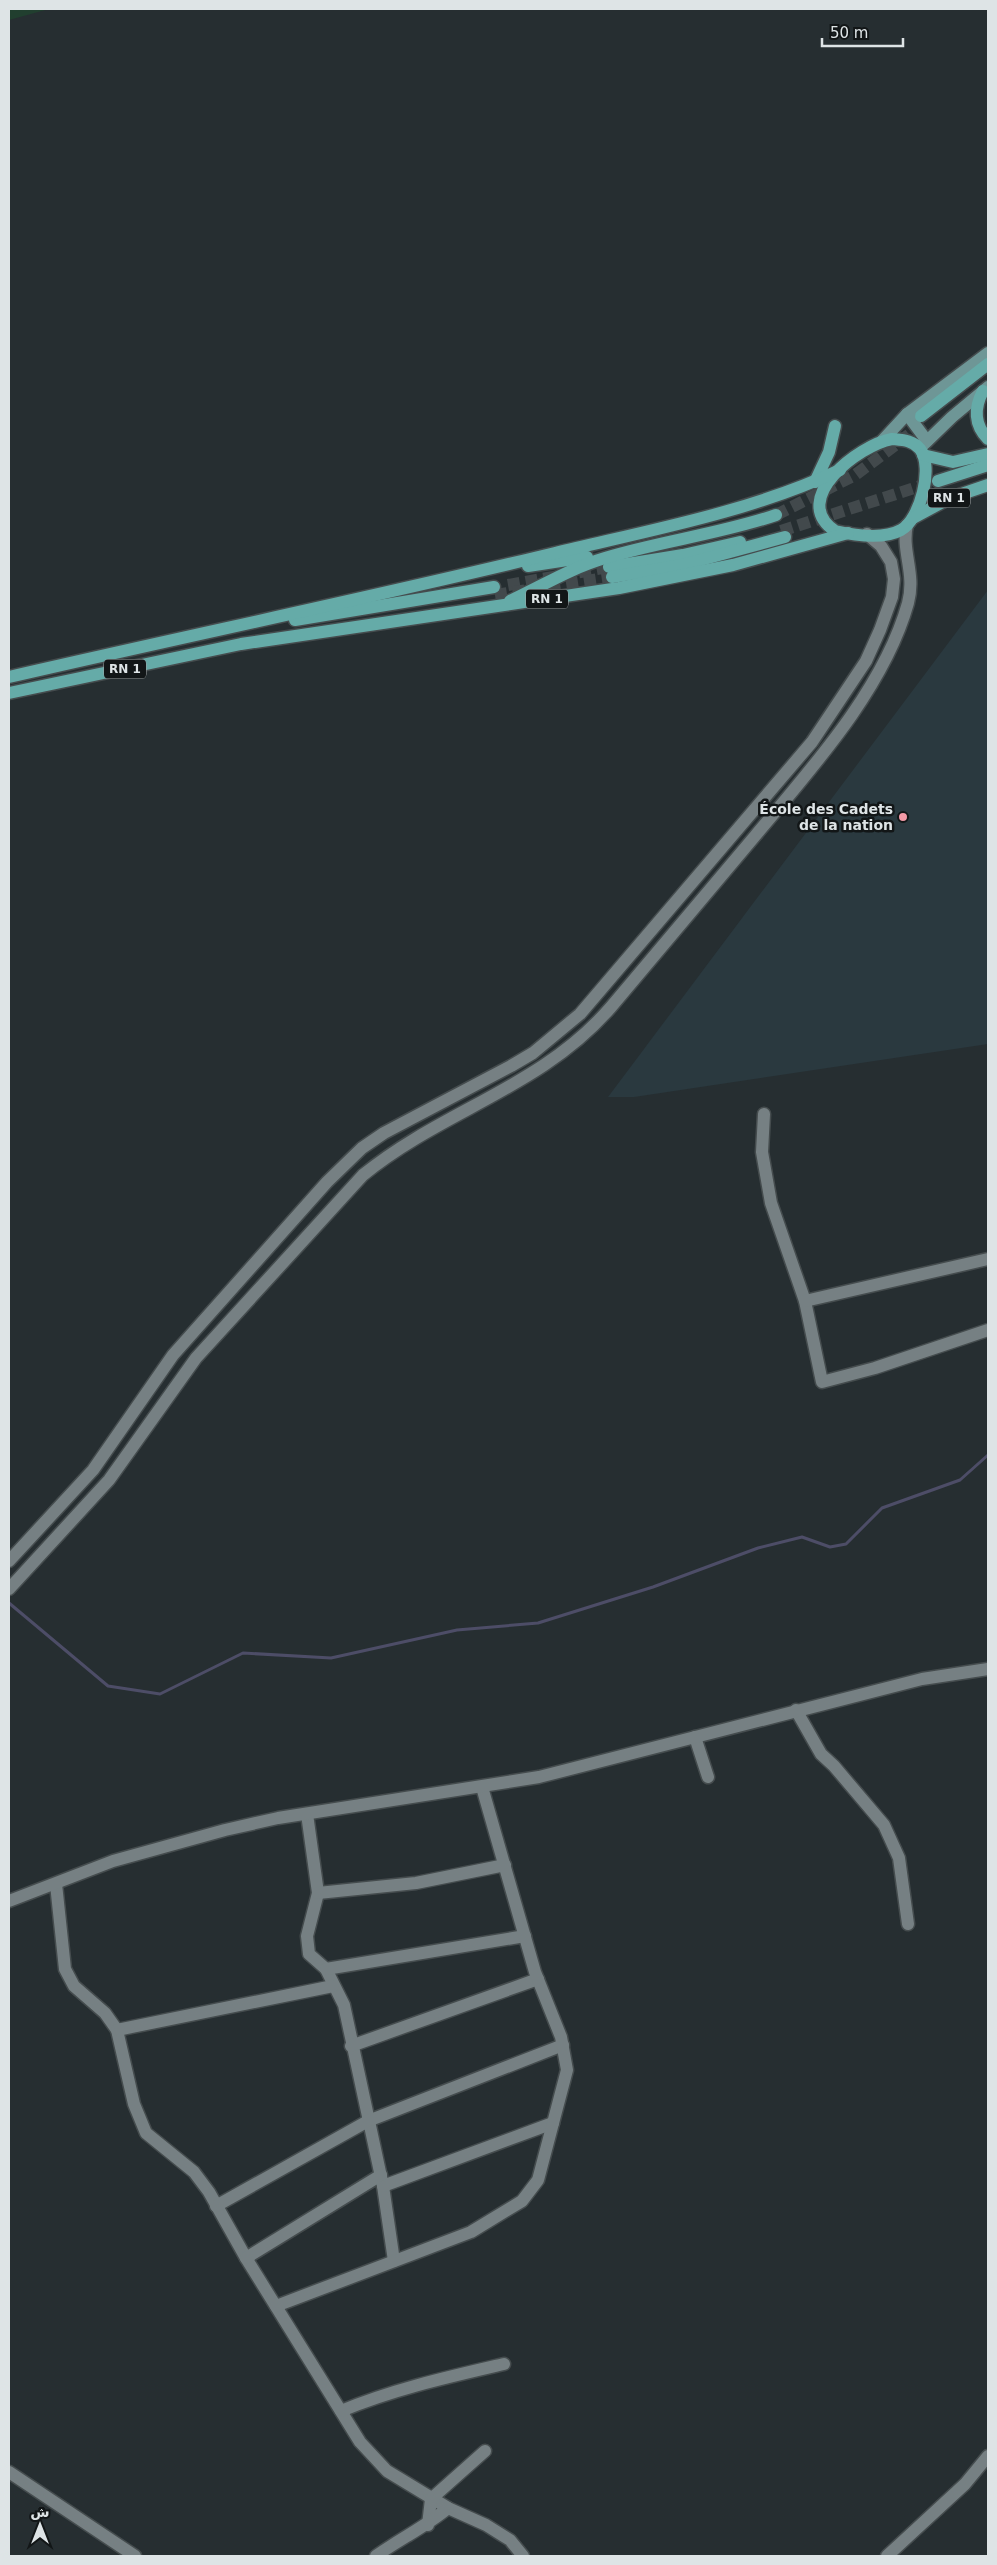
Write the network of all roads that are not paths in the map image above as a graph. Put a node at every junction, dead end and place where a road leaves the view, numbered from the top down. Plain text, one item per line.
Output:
1 (988, 353) edge
2 (988, 364) edge
3 (988, 373) edge
4 (986, 389) edge
5 (907, 414) junction
6 (835, 426) dead end
7 (988, 439) edge
8 (882, 441) junction
9 (923, 448) junction
10 (988, 454) edge
11 (988, 465) edge
12 (840, 470) junction
13 (988, 472) edge
14 (815, 482) junction
15 (988, 485) edge
16 (910, 522) junction
17 (848, 533) junction
18 (783, 534) tunnel mouth
19 (867, 534) junction
20 (496, 568) junction
21 (610, 572) tunnel mouth
22 (495, 597) junction
23 (228, 627) junction
24 (9, 677) edge
25 (9, 693) edge
26 (764, 1114) dead end
27 (988, 1259) edge
28 (805, 1301) junction
29 (988, 1330) edge
30 (9, 1561) edge
31 (9, 1589) edge
32 (988, 1669) edge
33 (796, 1710) junction
34 (695, 1736) junction
35 (708, 1777) dead end
36 (482, 1787) junction
37 (307, 1814) junction
38 (505, 1865) junction
39 (51, 1886) junction
40 (318, 1893) junction
41 (9, 1901) edge
42 (908, 1924) dead end
43 (525, 1936) junction
44 (326, 1969) junction
45 (538, 1979) junction
46 (333, 1986) junction
47 (117, 2030) junction
48 (563, 2045) junction
49 (351, 2046) junction
50 (368, 2121) junction
51 (554, 2123) junction
52 (382, 2180) junction
53 (216, 2206) junction
54 (246, 2258) junction
55 (394, 2261) junction
56 (276, 2306) junction
57 (504, 2364) dead end
58 (341, 2411) junction
59 (485, 2451) dead end
60 (988, 2456) edge
61 (9, 2472) edge
62 (431, 2499) junction
63 (448, 2508) junction
64 (428, 2525) junction
65 (135, 2556) edge
66 (376, 2556) edge
67 (523, 2556) edge
68 (886, 2556) edge

1 - 5 main road
2 - 3 main road
4 - 7 main road
4 - 9 main road
5 - 8 main road
5 - 9 main road
6 - 14 main road
8 - 9 main road
8 - 12 main road
9 - 10 main road
9 - 16 main road
11 - 13 main road
12 - 14 main road
12 - 17 main road
14 - 20 main road
15 - 16 main road, RN 1
16 - 19 main road
16 - 31 street
17 - 19 main road
17 - 22 main road, RN 1
18 - 21 main road
19 - 30 street
20 - 22 main road
20 - 23 main road, RN 1
22 - 23 main road
22 - 25 main road, RN 1
23 - 24 main road, RN 1
26 - 28 street
27 - 28 street
28 - 29 street
32 - 33 street
33 - 34 street
33 - 42 street
34 - 35 street
34 - 36 street
36 - 37 street
36 - 38 street
37 - 39 street
37 - 40 street
38 - 40 street
38 - 43 street
39 - 41 street
39 - 47 street
40 - 44 street
43 - 44 street
43 - 45 street
44 - 46 street
45 - 48 street
45 - 49 street
46 - 47 street
46 - 49 street
47 - 53 street
48 - 50 street
48 - 51 street
49 - 50 street
50 - 52 street
50 - 53 street
51 - 52 street
51 - 55 street
52 - 54 street
52 - 55 street
53 - 54 street
54 - 56 street
55 - 56 street
56 - 58 street
57 - 58 street
58 - 62 street
59 - 62 street
60 - 68 street
61 - 65 street
62 - 63 street
62 - 64 street
63 - 64 street
63 - 67 street
64 - 66 street

